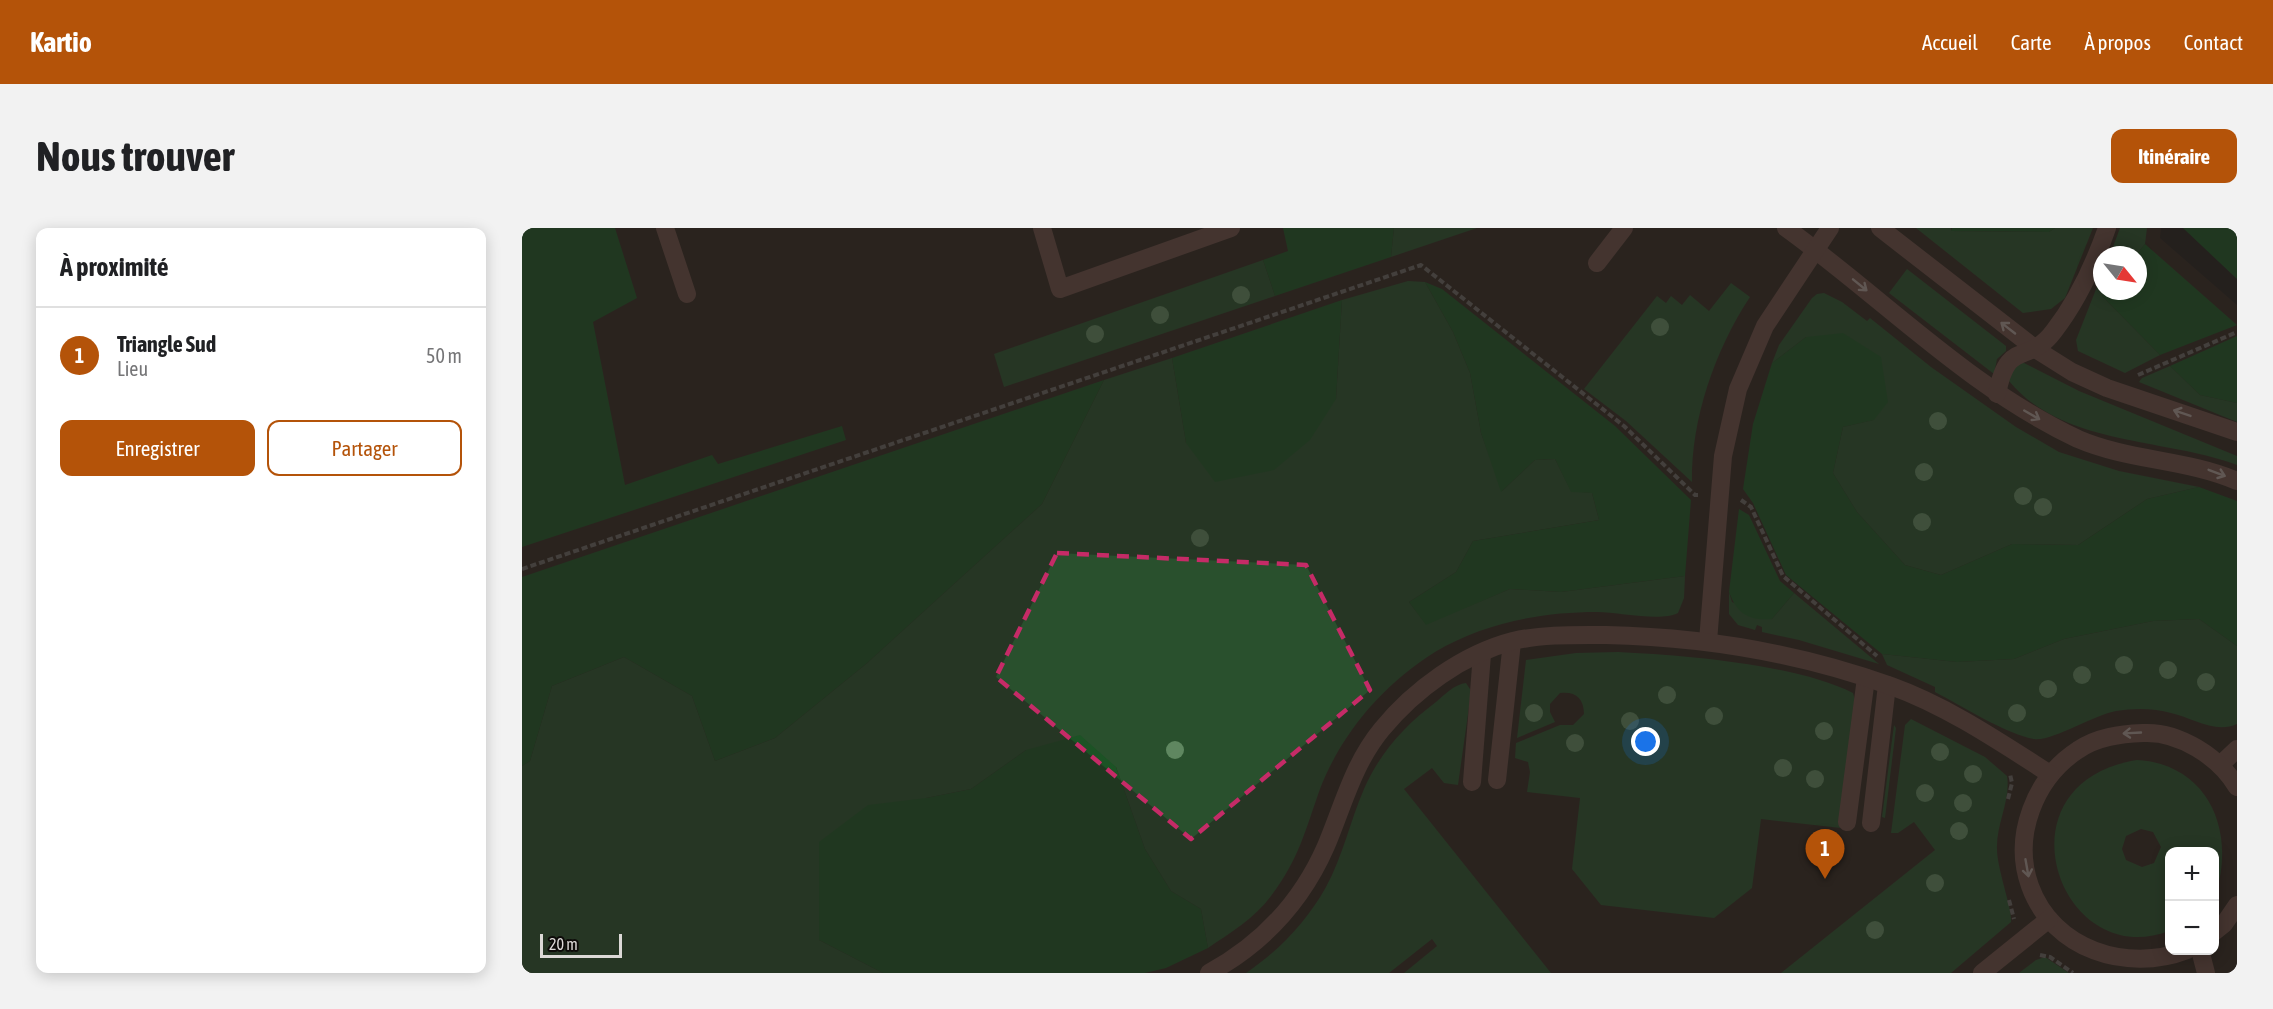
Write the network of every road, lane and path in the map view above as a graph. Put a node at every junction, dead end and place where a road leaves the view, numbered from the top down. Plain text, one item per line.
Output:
1 (665, 228) edge
2 (1042, 228) edge
3 (1231, 228) edge
4 (1624, 228) edge
5 (1786, 228) edge
6 (1830, 228) edge
7 (1881, 228) edge
8 (2107, 228) edge
9 (1815, 249) junction
10 (1597, 263) dead end
11 (687, 294) dead end
12 (2237, 332) edge
13 (2037, 350) junction
14 (2107, 388) junction
15 (1997, 394) junction
16 (2237, 432) edge
17 (2237, 481) edge
18 (1720, 498) junction
19 (1737, 511) dead end
20 (522, 568) edge
21 (1708, 641) junction
22 (1512, 642) junction
23 (1482, 654) junction
24 (1866, 678) junction
25 (1890, 686) junction
26 (2237, 749) edge
27 (2220, 765) junction
28 (2004, 767) dead end
29 (2050, 774) junction
30 (1497, 780) dead end
31 (1472, 782) dead end
32 (2237, 787) edge
33 (2008, 802) dead end
34 (1847, 822) dead end
35 (1871, 823) dead end
36 (2007, 895) dead end
37 (2237, 905) edge
38 (2049, 920) junction
39 (2013, 923) dead end
40 (2219, 928) edge
41 (2177, 955) edge
42 (2201, 955) edge
43 (2035, 958) dead end
44 (1209, 973) edge
45 (1982, 973) edge
46 (2073, 973) edge
47 (2206, 973) edge

1 - 11 lane
2 - 3 lane
4 - 10 lane
5 - 9 lane
6 - 9 lane
13 -> 7 lane
8 - 13 lane
9 -> 15 lane
9 - 18 lane
12 - 14 path
13 - 14 lane
13 - 15 lane
16 -> 14 lane
15 -> 17 lane
18 - 20 path
18 - 21 lane
19 - 25 path
21 - 22 lane
21 - 24 lane
22 - 23 lane
22 - 30 lane
23 - 31 lane
23 - 44 lane
24 - 25 lane
24 - 34 lane
25 - 29 lane
25 - 35 lane
26 - 27 lane
27 -> 29 lane
27 - 32 lane
28 - 33 path
29 -> 38 lane
36 - 39 path
37 - 40 lane
38 - 41 lane
38 - 45 lane
42 - 47 lane
43 - 46 path

